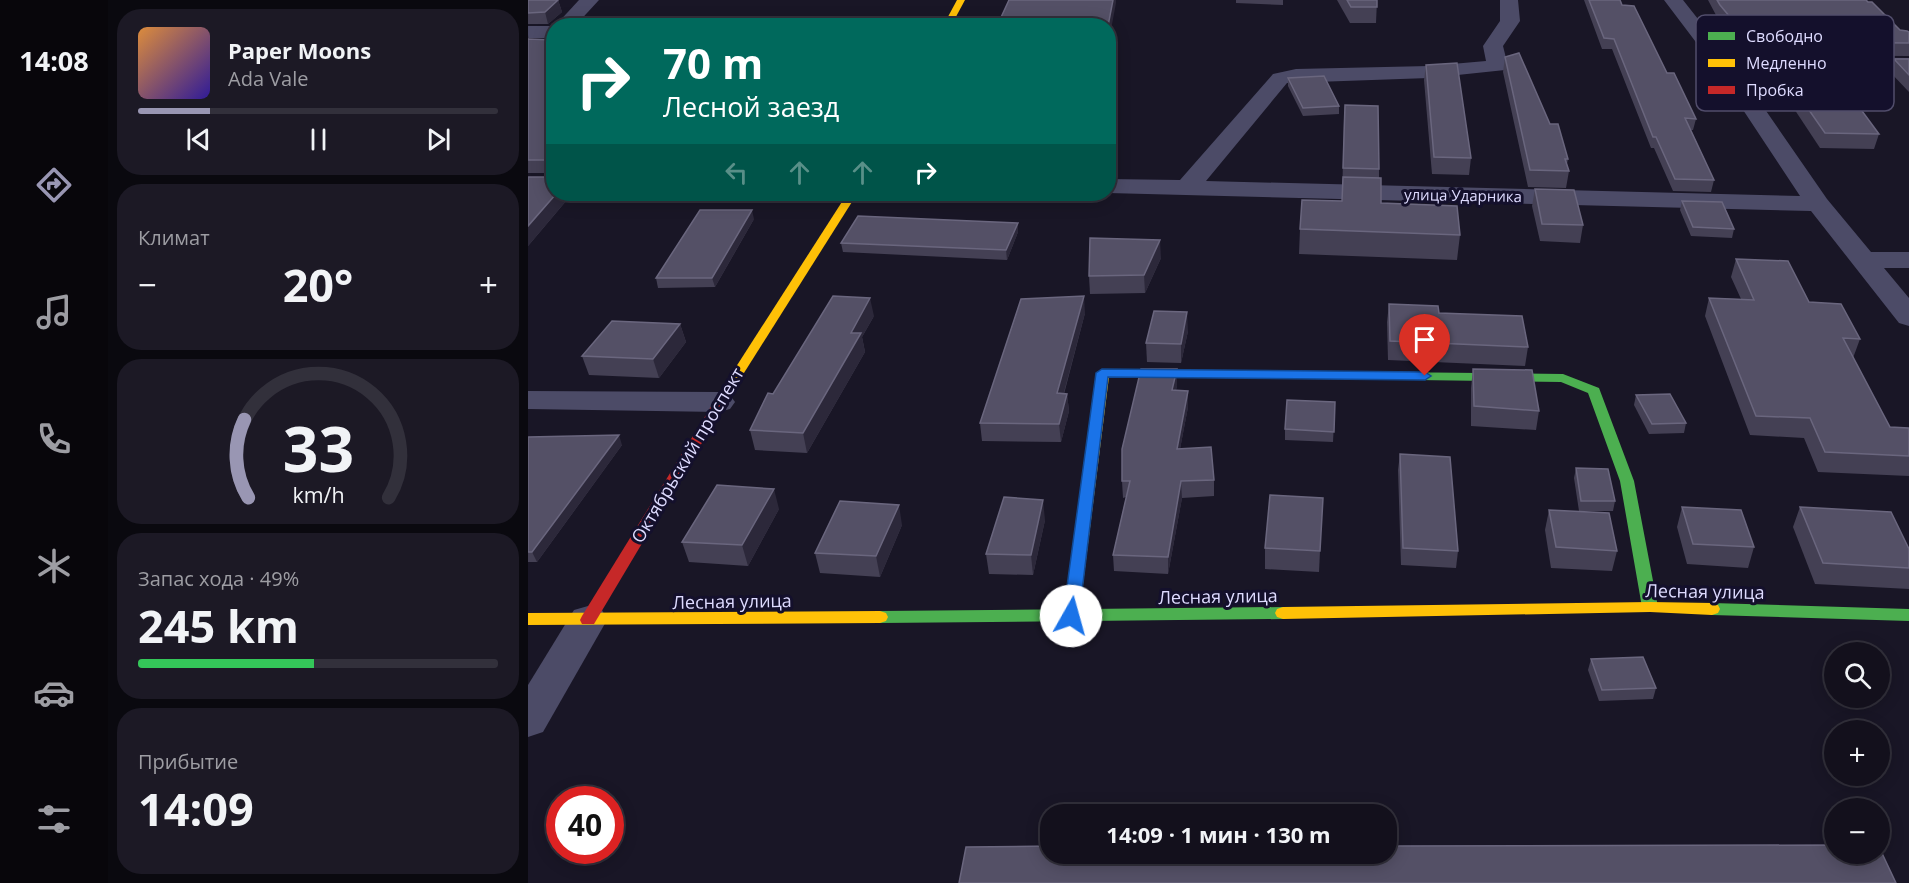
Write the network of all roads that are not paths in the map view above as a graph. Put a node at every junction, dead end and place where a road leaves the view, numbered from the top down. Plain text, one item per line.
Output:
1 (590, 0) edge
2 (961, 0) edge
3 (1509, 0) edge
4 (1673, 0) edge
5 (572, 18) edge
6 (951, 18) edge
7 (1696, 30) edge
8 (528, 32) edge
9 (546, 32) edge
10 (1894, 64) edge
11 (1909, 64) edge
12 (1755, 111) edge
13 (1116, 186) edge
14 (1187, 188) junction
15 (848, 201) edge
16 (1818, 204) junction
17 (1863, 260) junction
18 (1909, 260) edge
19 (1909, 317) edge
20 (528, 400) edge
21 (719, 402) junction
22 (1650, 607) junction
23 (1909, 615) edge
24 (1071, 616) junction
25 (528, 620) edge
26 (588, 620) junction
27 (528, 721) edge

1 - 5 street
2 - 6 street
3 - 14 street
4 - 7 street
8 - 9 street
10 - 11 street
12 - 16 street
13 - 14 street, улица Ударника
14 - 16 street, улица Ударника
15 - 21 street, Октябрьский проспект
16 - 17 street
17 - 18 street
17 - 19 street
20 - 21 street
21 - 26 street, Октябрьский проспект
22 - 23 street, Лесная улица
22 - 24 street, Лесная улица
22 - 24 street
24 - 26 street, Лесная улица
25 - 26 street, Лесная улица
26 - 27 street, Октябрьский проспект

